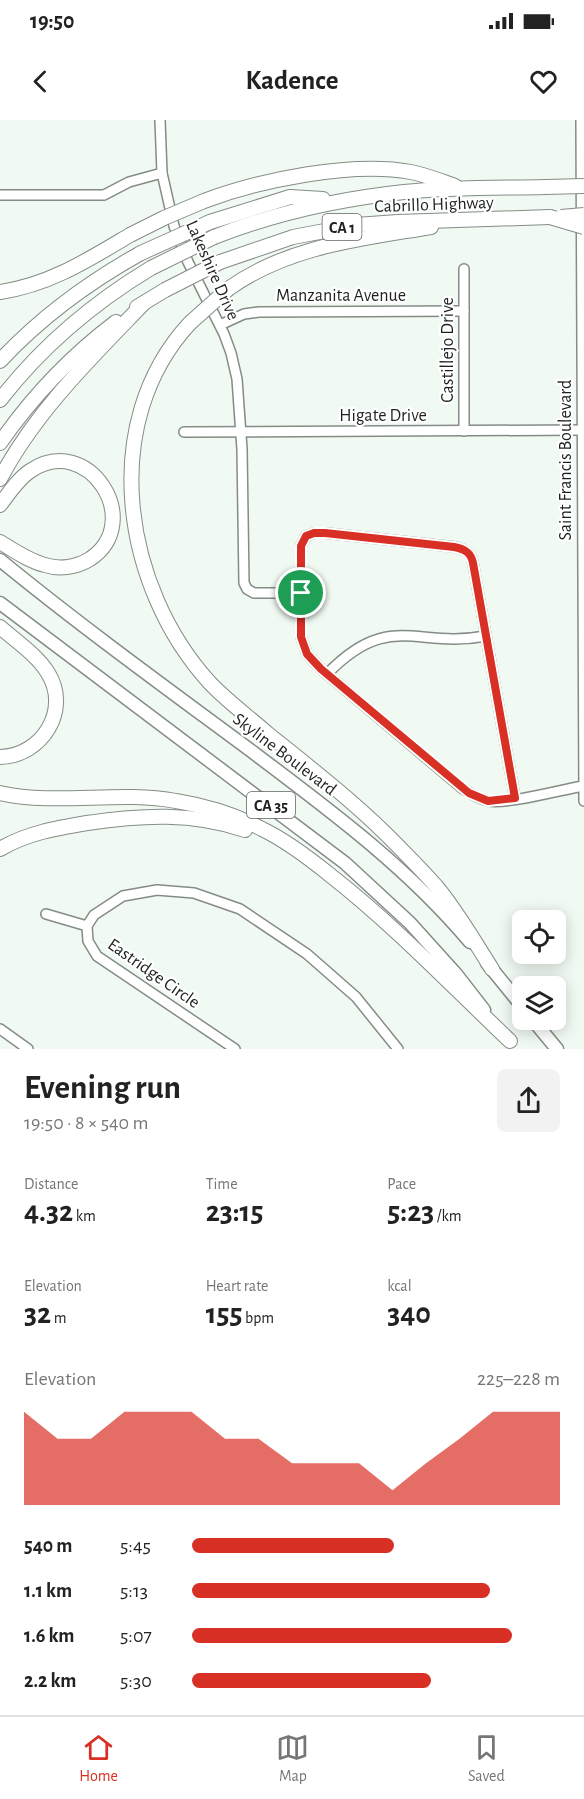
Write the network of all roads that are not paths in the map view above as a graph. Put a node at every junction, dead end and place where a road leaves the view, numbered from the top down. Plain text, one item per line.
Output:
1 (160, 120) edge
2 (581, 120) edge
3 (162, 173) junction
4 (584, 186) edge
5 (466, 189) junction
6 (0, 195) edge
7 (343, 201) junction
8 (584, 215) edge
9 (550, 217) junction
10 (469, 221) junction
11 (584, 227) edge
12 (464, 269) dead end
13 (0, 292) edge
14 (144, 303) junction
15 (464, 312) junction
16 (220, 325) junction
17 (0, 361) edge
18 (0, 400) edge
19 (583, 430) edge
20 (464, 431) junction
21 (184, 432) dead end
22 (240, 432) junction
23 (0, 443) edge
24 (0, 479) edge
25 (0, 506) edge
26 (5, 545) edge
27 (2, 561) edge
28 (301, 593) junction
29 (0, 603) edge
30 (0, 627) edge
31 (486, 636) junction
32 (327, 674) junction
33 (0, 757) edge
34 (583, 786) edge
35 (0, 793) edge
36 (515, 798) junction
37 (584, 801) edge
38 (0, 849) edge
39 (305, 856) junction
40 (46, 914) dead end
41 (87, 926) junction
42 (492, 969) junction
43 (512, 994) edge
44 (0, 1029) edge
45 (541, 1030) edge
46 (513, 1045) edge
47 (21, 1047) edge
48 (235, 1049) edge
49 (398, 1049) edge
50 (556, 1049) edge

1 - 3 street, Lakeshire Drive
2 - 19 street, Saint Francis Boulevard
3 - 6 street
3 - 16 street, Lakeshire Drive
4 - 5 highway, Cabrillo Highway / CA 1, bridge
5 - 7 highway, Cabrillo Highway / CA 1
5 - 13 highway, bridge
7 - 17 highway, bridge
7 - 18 highway, Cabrillo Highway / CA 1, bridge
8 - 9 highway, Cabrillo Highway / CA 1, bridge
9 - 10 highway, Cabrillo Highway / CA 1
9 - 11 highway, bridge
10 - 14 highway, Cabrillo Highway / CA 1, bridge
10 - 42 highway, bridge
12 - 15 street, Castillejo Drive
14 - 23 highway, Cabrillo Highway / CA 1
14 - 24 highway
15 - 16 street, Manzanita Avenue
15 - 20 street, Castillejo Drive
16 - 22 street, Lakeshire Drive
19 - 20 street, Higate Drive
19 - 34 street, Saint Francis Boulevard
20 - 22 street, Higate Drive
21 - 22 street, Higate Drive
22 - 28 street, Lakeshire Drive
25 - 26 highway
27 - 42 main road, Skyline Boulevard / CA 35
28 - 31 street
28 - 32 street
29 - 46 main road, CA 35
30 - 33 highway
31 - 32 street
31 - 36 street
32 - 36 street
34 - 36 street
34 - 37 street, Saint Francis Boulevard
35 - 39 highway
38 - 39 highway
39 - 46 highway
40 - 41 street
41 - 48 street, Eastridge Circle
41 - 49 street
42 - 43 main road, Skyline Boulevard / CA 35
44 - 47 street
45 - 50 main road

